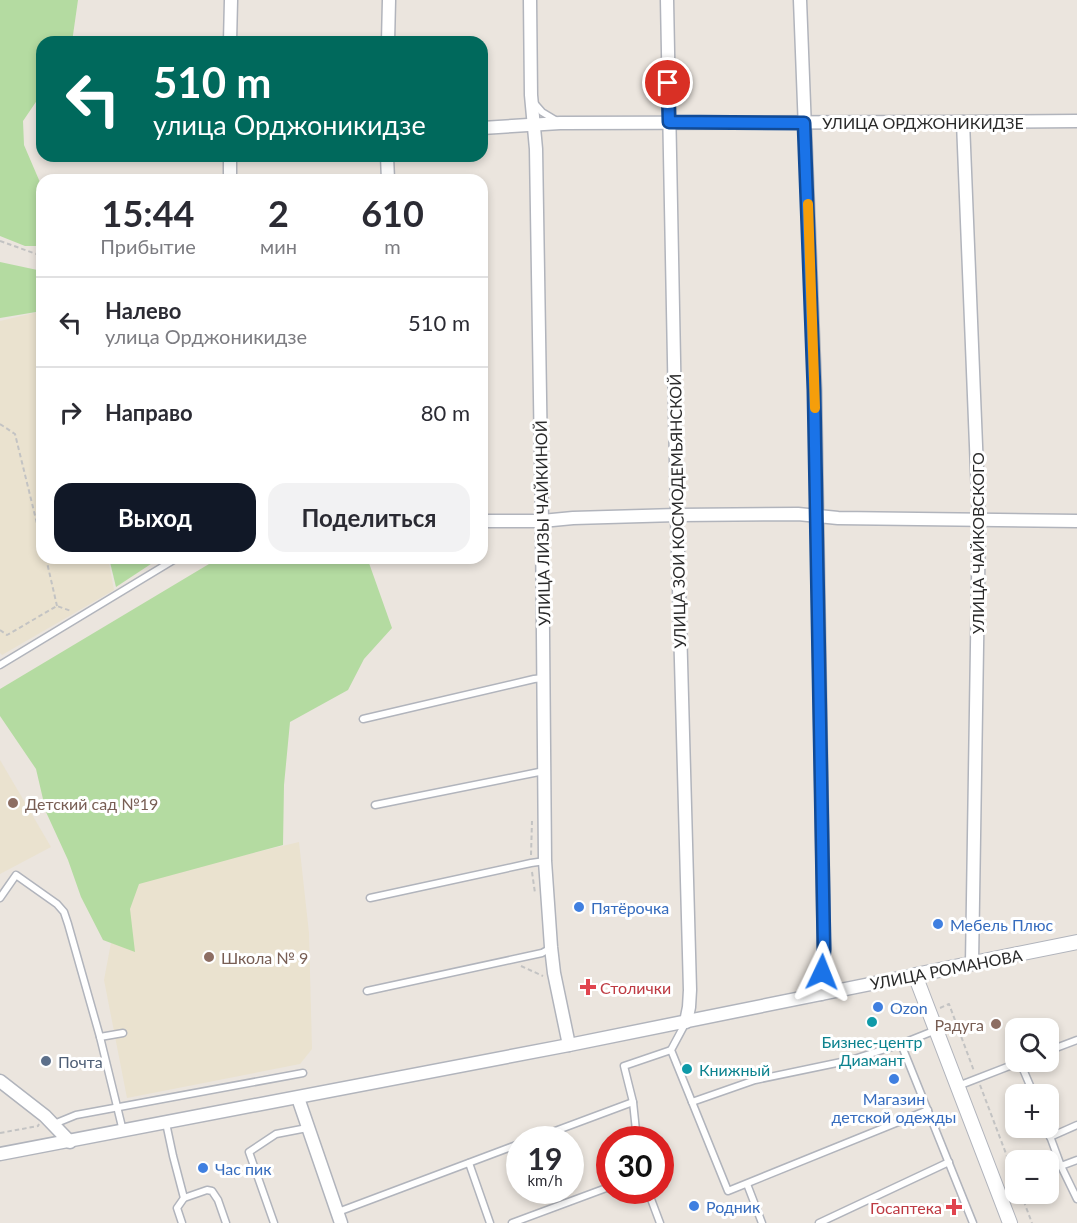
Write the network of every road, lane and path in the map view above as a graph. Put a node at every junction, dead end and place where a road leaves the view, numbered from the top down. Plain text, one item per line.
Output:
1 (231, 0) edge
2 (389, 0) edge
3 (530, 0) edge
4 (667, 0) edge
5 (800, 0) edge
6 (230, 36) edge
7 (388, 36) edge
8 (531, 95) junction
9 (1077, 121) edge
10 (669, 122) junction
11 (963, 122) junction
12 (560, 123) junction
13 (804, 123) junction
14 (535, 125) junction
15 (488, 128) edge
16 (0, 242) edge
17 (36, 254) edge
18 (0, 424) edge
19 (677, 515) junction
20 (816, 516) junction
21 (36, 520) edge
22 (979, 520) junction
23 (488, 521) edge
24 (542, 521) junction
25 (1077, 521) edge
26 (47, 564) edge
27 (167, 564) edge
28 (57, 606) junction
29 (83, 615) junction
30 (0, 630) edge
31 (0, 665) edge
32 (544, 678) junction
33 (363, 718) dead end
34 (544, 771) junction
35 (375, 805) dead end
36 (545, 861) junction
37 (0, 898) edge
38 (370, 898) dead end
39 (1077, 942) edge
40 (551, 948) junction
41 (511, 960) junction
42 (972, 963) junction
43 (554, 973) junction
44 (915, 975) junction
45 (367, 991) dead end
46 (821, 994) junction
47 (686, 1022) junction
48 (936, 1030) junction
49 (123, 1033) dead end
50 (100, 1037) junction
51 (1077, 1040) edge
52 (901, 1044) junction
53 (569, 1045) junction
54 (1059, 1047) edge
55 (670, 1050) junction
56 (1005, 1068) edge
57 (303, 1073) dead end
58 (0, 1081) edge
59 (957, 1086) junction
60 (298, 1098) junction
61 (633, 1102) junction
62 (692, 1102) junction
63 (117, 1107) junction
64 (928, 1110) junction
65 (49, 1120) junction
66 (166, 1123) junction
67 (1077, 1125) edge
68 (569, 1126) edge
69 (636, 1126) edge
70 (307, 1128) junction
71 (123, 1131) junction
72 (0, 1133) edge
73 (1059, 1133) edge
74 (1050, 1138) edge
75 (70, 1142) junction
76 (506, 1149) edge
77 (0, 1154) edge
78 (1077, 1160) edge
79 (949, 1162) junction
80 (469, 1163) junction
81 (1061, 1166) junction
82 (747, 1184) junction
83 (596, 1192) edge
84 (184, 1198) junction
85 (1077, 1199) edge
86 (653, 1204) edge
87 (1025, 1204) edge
88 (339, 1218) edge
89 (182, 1223) edge
90 (226, 1223) edge
91 (274, 1223) edge
92 (490, 1223) edge
93 (512, 1223) edge
94 (660, 1223) edge
95 (762, 1223) edge
96 (819, 1223) edge
97 (973, 1223) edge
98 (1010, 1223) edge
99 (1032, 1223) edge

1 - 6 street
2 - 7 street
3 - 8 street, УЛИЦА ЛИЗЫ ЧАЙКИНОЙ
4 - 10 street, УЛИЦА ЗОИ КОСМОДЕМЬЯНСКОЙ
5 - 13 street
8 - 12 lane
8 - 14 street, УЛИЦА ЛИЗЫ ЧАЙКИНОЙ
9 - 11 street, УЛИЦА ОРДЖОНИКИДЗЕ
10 - 12 street, УЛИЦА ОРДЖОНИКИДЗЕ
10 - 13 street, УЛИЦА ОРДЖОНИКИДЗЕ
10 - 19 street, УЛИЦА ЗОИ КОСМОДЕМЬЯНСКОЙ
11 - 13 street, УЛИЦА ОРДЖОНИКИДЗЕ
11 - 22 street, УЛИЦА ЧАЙКОВСКОГО
12 - 14 street, УЛИЦА ОРДЖОНИКИДЗЕ
13 - 20 street
14 - 15 street, УЛИЦА ОРДЖОНИКИДЗЕ
14 - 24 street, УЛИЦА ЛИЗЫ ЧАЙКИНОЙ
16 - 17 path
18 - 21 path
19 - 20 street
19 - 24 street
19 - 47 street, УЛИЦА ЗОИ КОСМОДЕМЬЯНСКОЙ
20 - 22 street
20 - 46 street
22 - 25 street
22 - 42 street, УЛИЦА ЧАЙКОВСКОГО
23 - 24 street
24 - 32 street, УЛИЦА ЛИЗЫ ЧАЙКИНОЙ
26 - 28 path
27 - 29 lane
28 - 29 path
28 - 30 path
29 - 31 lane
32 - 33 lane
32 - 34 street, УЛИЦА ЛИЗЫ ЧАЙКИНОЙ
34 - 35 lane
34 - 36 street, УЛИЦА ЛИЗЫ ЧАЙКИНОЙ
36 - 38 lane
36 - 40 street, УЛИЦА ЛИЗЫ ЧАЙКИНОЙ
37 - 50 lane
39 - 42 street, УЛИЦА РОМАНОВА
40 - 41 lane
40 - 43 street, УЛИЦА ЛИЗЫ ЧАЙКИНОЙ
41 - 43 path
41 - 45 lane
42 - 44 street, УЛИЦА РОМАНОВА
43 - 53 street, УЛИЦА ЛИЗЫ ЧАЙКИНОЙ
44 - 46 street, УЛИЦА РОМАНОВА
44 - 48 street
46 - 47 street, УЛИЦА РОМАНОВА
47 - 53 street, УЛИЦА РОМАНОВА
47 - 55 lane
48 - 52 lane
48 - 59 street
49 - 50 lane
50 - 63 lane
51 - 54 lane
52 - 62 lane
52 - 64 lane
53 - 60 street, УЛИЦА РОМАНОВА
55 - 61 lane
55 - 62 lane
56 - 59 lane
57 - 63 lane
58 - 65 street
59 - 98 street
60 - 66 street, УЛИЦА РОМАНОВА
60 - 70 street
61 - 68 lane
61 - 69 lane
62 - 82 lane
63 - 65 lane
63 - 71 lane
64 - 79 lane
64 - 82 lane
65 - 72 path
65 - 75 street
66 - 71 street, УЛИЦА РОМАНОВА
66 - 84 lane
67 - 73 lane
70 - 88 street
70 - 91 lane
71 - 75 street, УЛИЦА РОМАНОВА
74 - 81 lane
75 - 77 street, УЛИЦА РОМАНОВА
76 - 80 lane
78 - 81 lane
79 - 96 lane
79 - 97 lane
80 - 88 lane
80 - 92 lane
81 - 85 lane
82 - 95 lane
83 - 93 lane
84 - 89 lane
84 - 90 lane
86 - 94 lane
87 - 99 path

